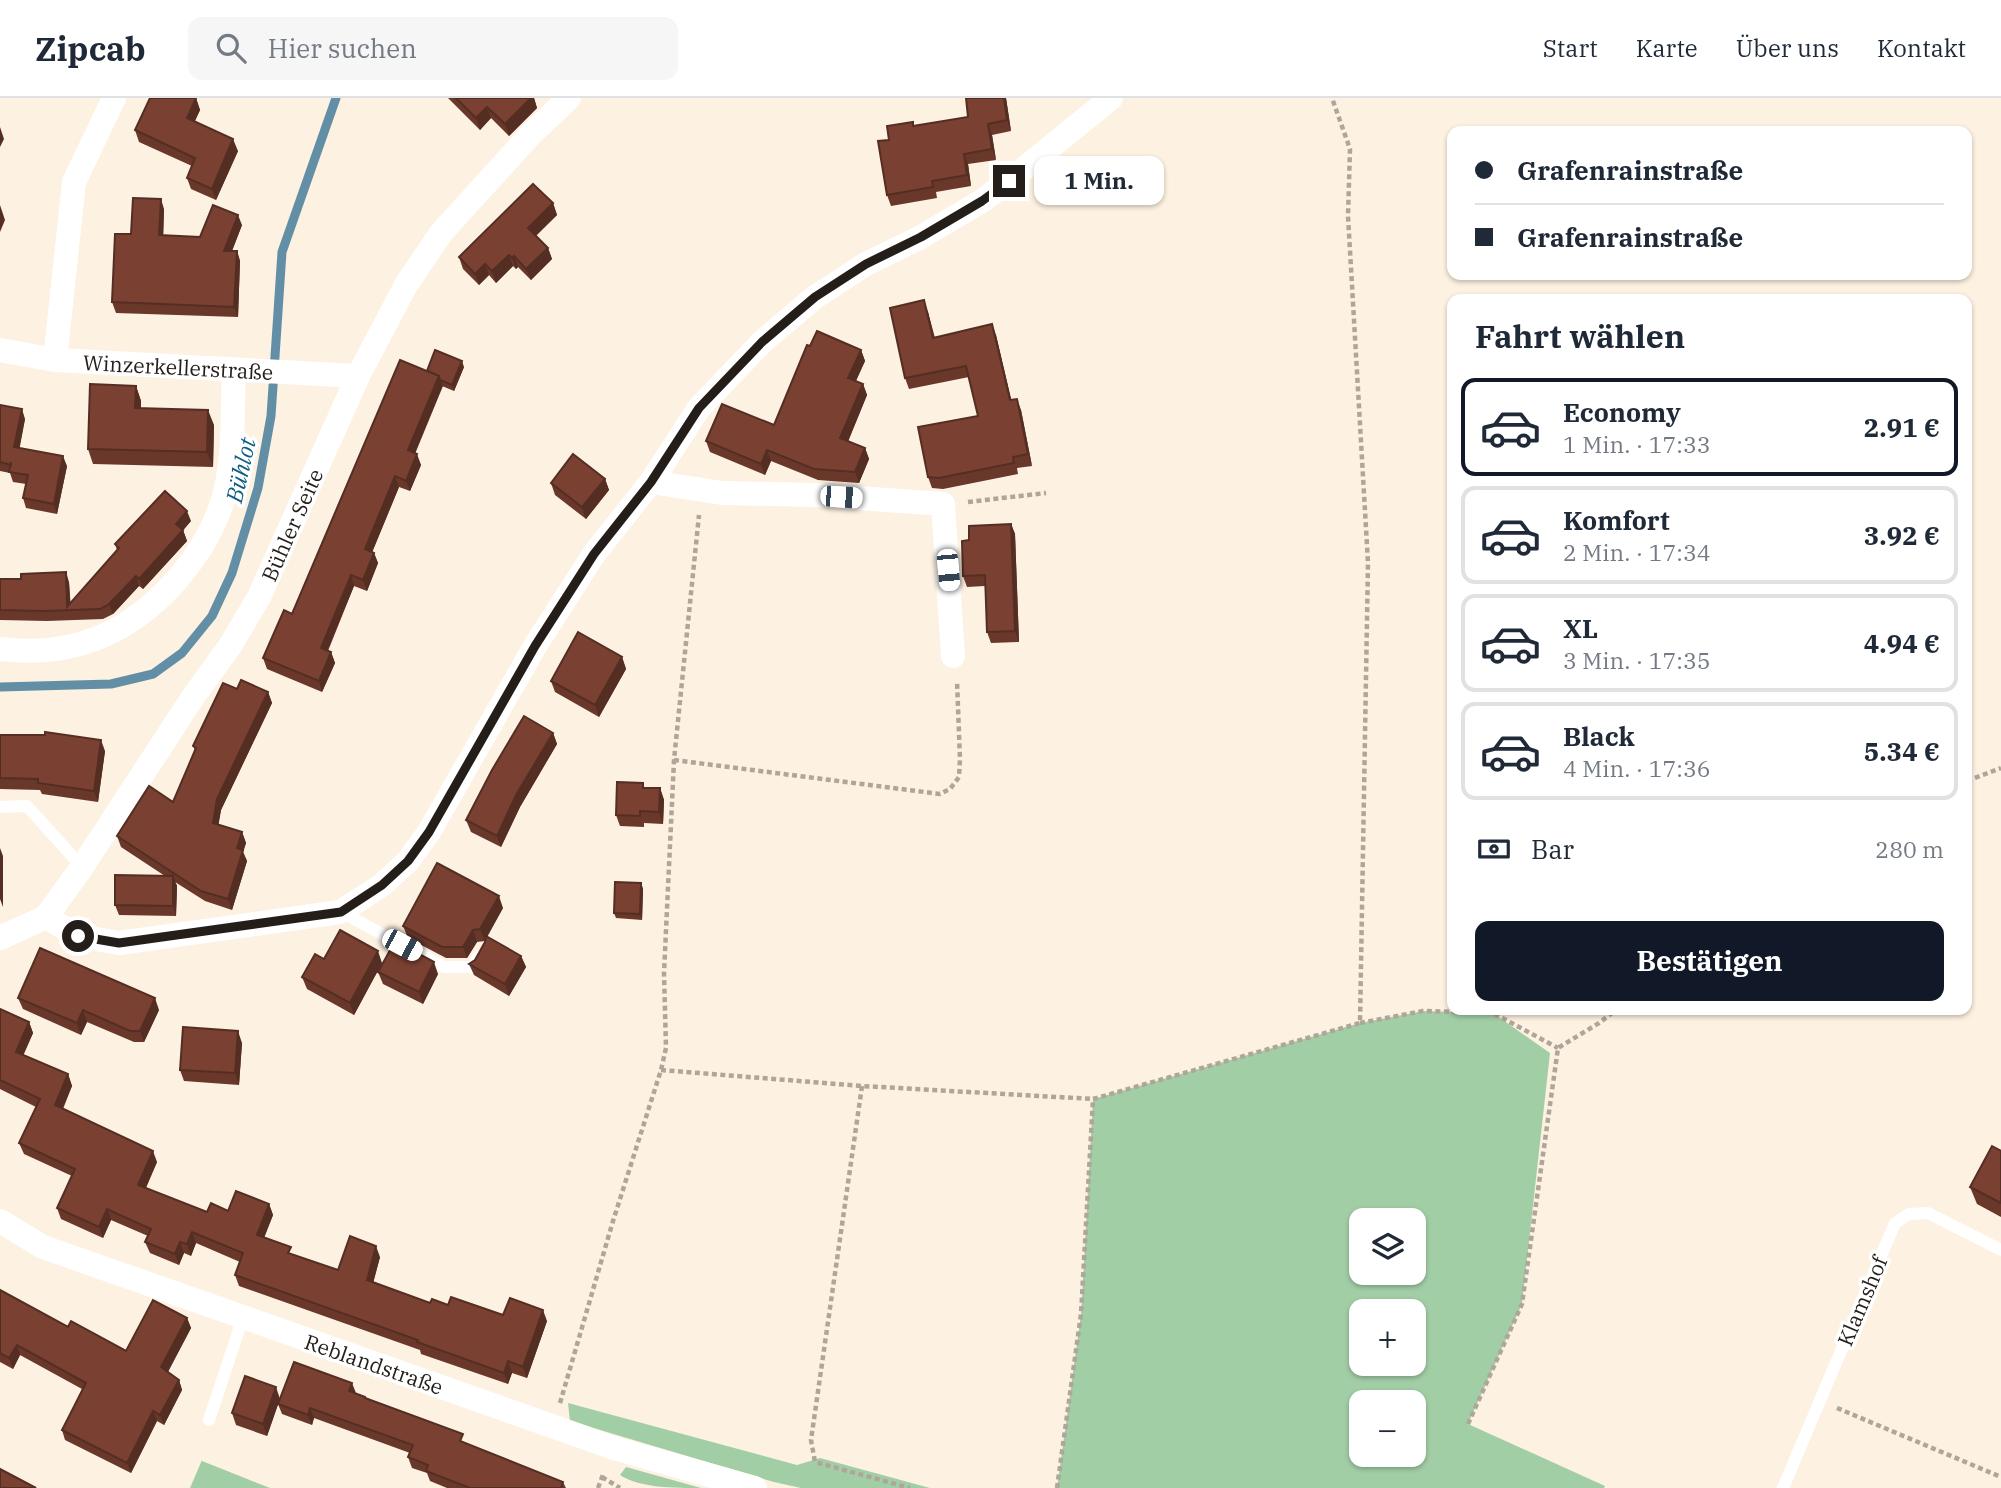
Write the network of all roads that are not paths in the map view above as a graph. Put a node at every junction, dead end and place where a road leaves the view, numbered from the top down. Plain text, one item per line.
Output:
1 (114, 98) edge
2 (569, 98) edge
3 (1111, 98) edge
4 (0, 350) edge
5 (55, 360) junction
6 (244, 370) junction
7 (358, 376) junction
8 (651, 482) junction
9 (0, 649) edge
10 (953, 656) road end
11 (0, 807) edge
12 (82, 867) junction
13 (341, 912) junction
14 (46, 917) junction
15 (0, 938) edge
16 (482, 949) edge
17 (0, 1221) edge
18 (2001, 1250) edge
19 (243, 1317) junction
20 (209, 1420) dead end
21 (755, 1488) edge
22 (1783, 1488) edge

1 - 5 street
2 - 7 street, Bühler Seite
3 - 8 street
4 - 5 street, Winzerkellerstraße
5 - 6 street, Winzerkellerstraße
6 - 7 street, Winzerkellerstraße
6 - 9 street
7 - 12 street, Bühler Seite
8 - 10 street
8 - 13 street
11 - 12 lane
12 - 14 street, Bühler Seite
13 - 14 street
13 - 16 lane
14 - 15 street, Bühler Seite
17 - 19 street, Reblandstraße
18 - 22 lane, Klamshof
19 - 20 lane
19 - 21 street, Reblandstraße

